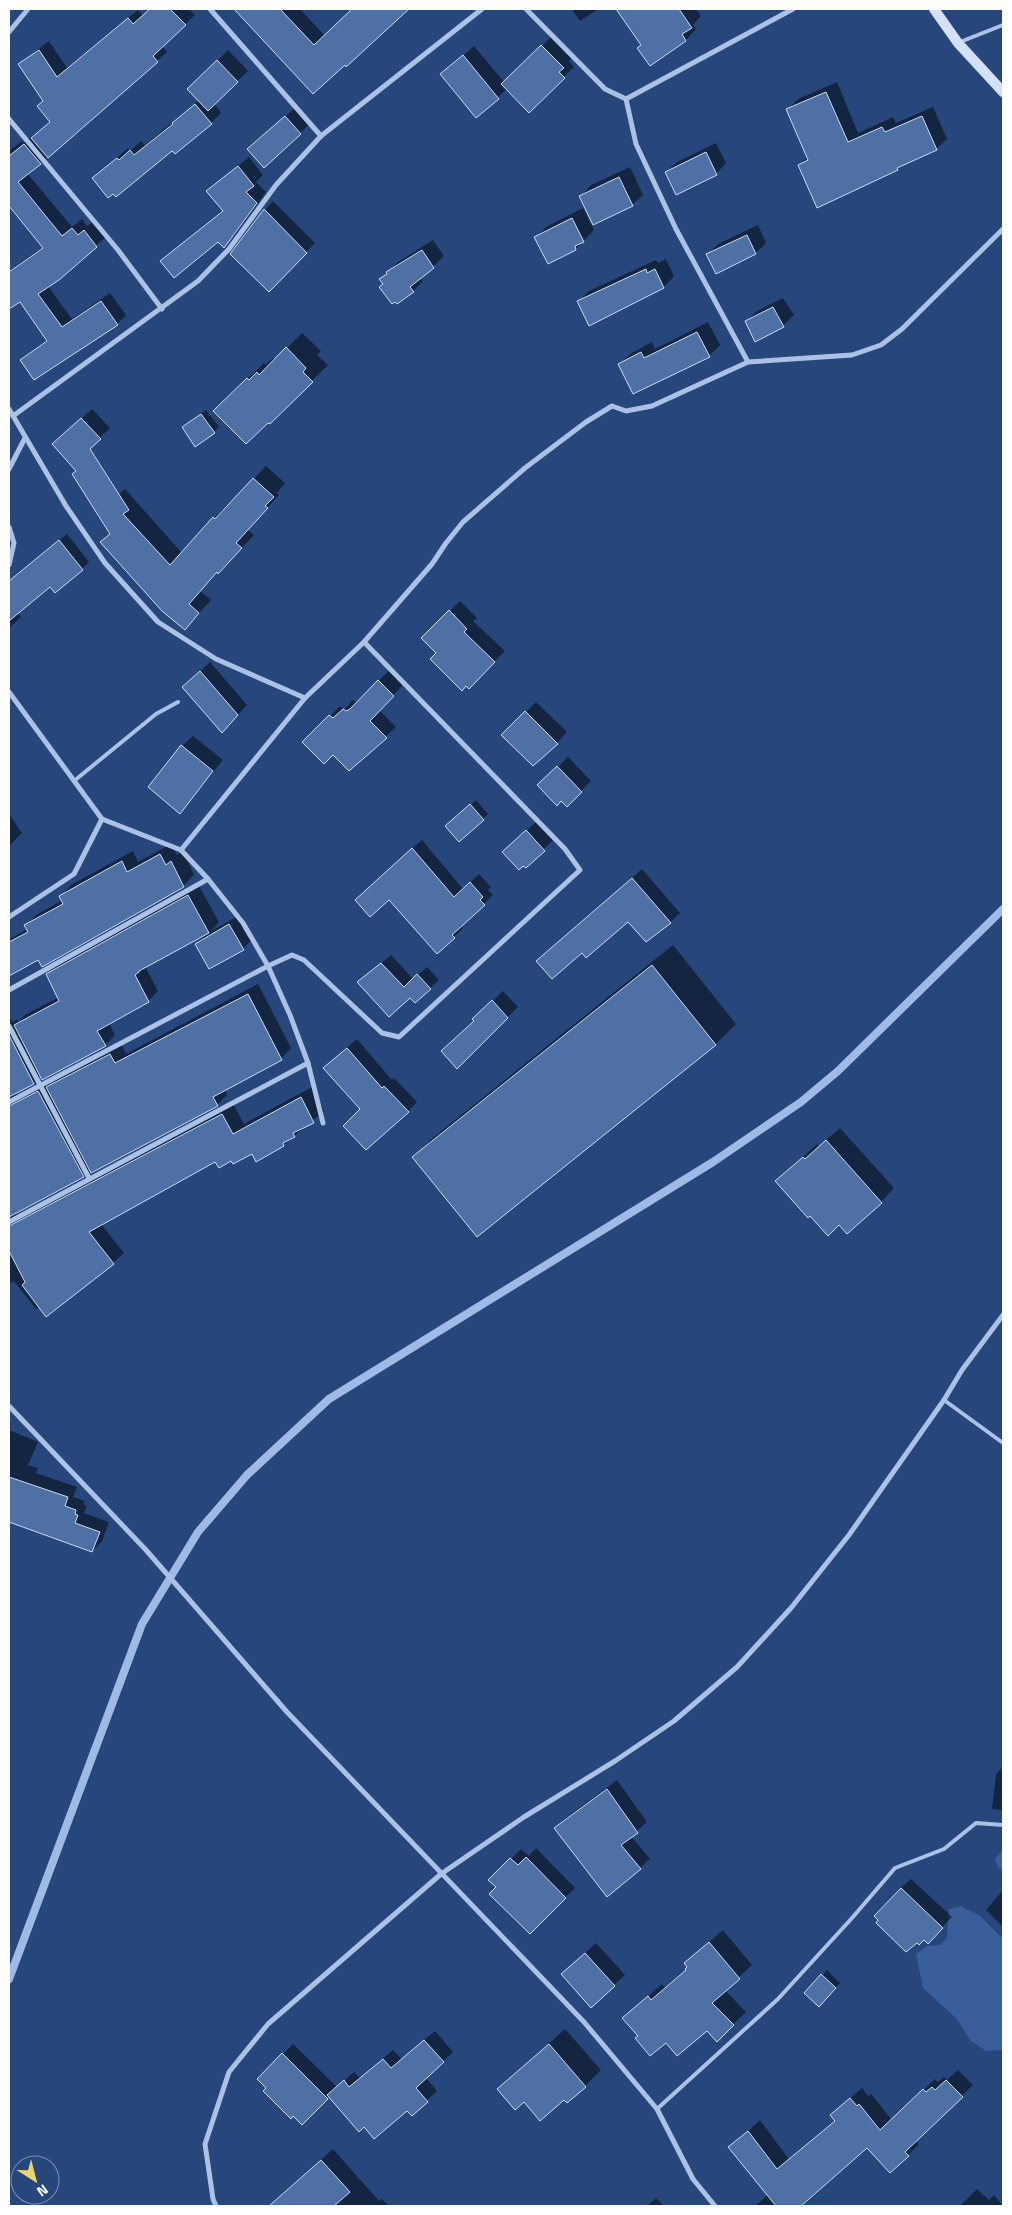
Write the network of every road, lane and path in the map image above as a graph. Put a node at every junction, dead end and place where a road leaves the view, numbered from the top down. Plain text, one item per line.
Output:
1 (28, 9) edge
2 (210, 9) edge
3 (482, 9) edge
4 (526, 9) edge
5 (793, 9) edge
6 (934, 9) edge
7 (1003, 25) edge
8 (9, 32) edge
9 (958, 43) junction
10 (1003, 92) edge
11 (626, 99) junction
12 (9, 120) edge
13 (321, 136) junction
14 (1003, 229) edge
15 (162, 309) junction
16 (748, 362) junction
17 (9, 409) edge
18 (13, 416) junction
19 (25, 438) junction
20 (9, 469) edge
21 (9, 527) edge
22 (9, 564) edge
23 (364, 642) junction
24 (9, 692) edge
25 (305, 698) junction
26 (178, 702) dead end
27 (74, 781) junction
28 (102, 819) junction
29 (181, 850) junction
30 (208, 878) junction
31 (9, 917) edge
32 (268, 966) junction
33 (9, 990) edge
34 (9, 1026) edge
35 (308, 1063) junction
36 (40, 1086) junction
37 (9, 1102) edge
38 (323, 1123) dead end
39 (89, 1178) junction
40 (9, 1222) edge
41 (1003, 1315) edge
42 (944, 1400) junction
43 (9, 1406) edge
44 (1003, 1443) edge
45 (1003, 1825) edge
46 (441, 1874) junction
47 (657, 2109) junction
48 (216, 2206) edge
49 (715, 2206) edge

1 - 8 street
2 - 13 street
3 - 13 street
4 - 11 street
5 - 11 street
6 - 9 street
7 - 9 lane
9 - 10 street
11 - 16 street
12 - 15 street
13 - 15 street
14 - 16 street
15 - 18 street
16 - 23 street
17 - 18 street
18 - 19 street
19 - 20 street
19 - 25 street
21 - 22 street
23 - 25 street
23 - 32 street
24 - 27 street
25 - 29 street
26 - 27 lane
27 - 28 street
28 - 29 street
28 - 31 street
29 - 30 street
30 - 32 street
30 - 33 street
32 - 35 street
32 - 36 street
34 - 36 street
35 - 38 street
35 - 39 street
36 - 37 street
36 - 39 street
39 - 40 street
41 - 42 street
42 - 44 lane
42 - 46 street
43 - 46 street
45 - 47 lane
46 - 47 street
46 - 48 street
47 - 49 street

